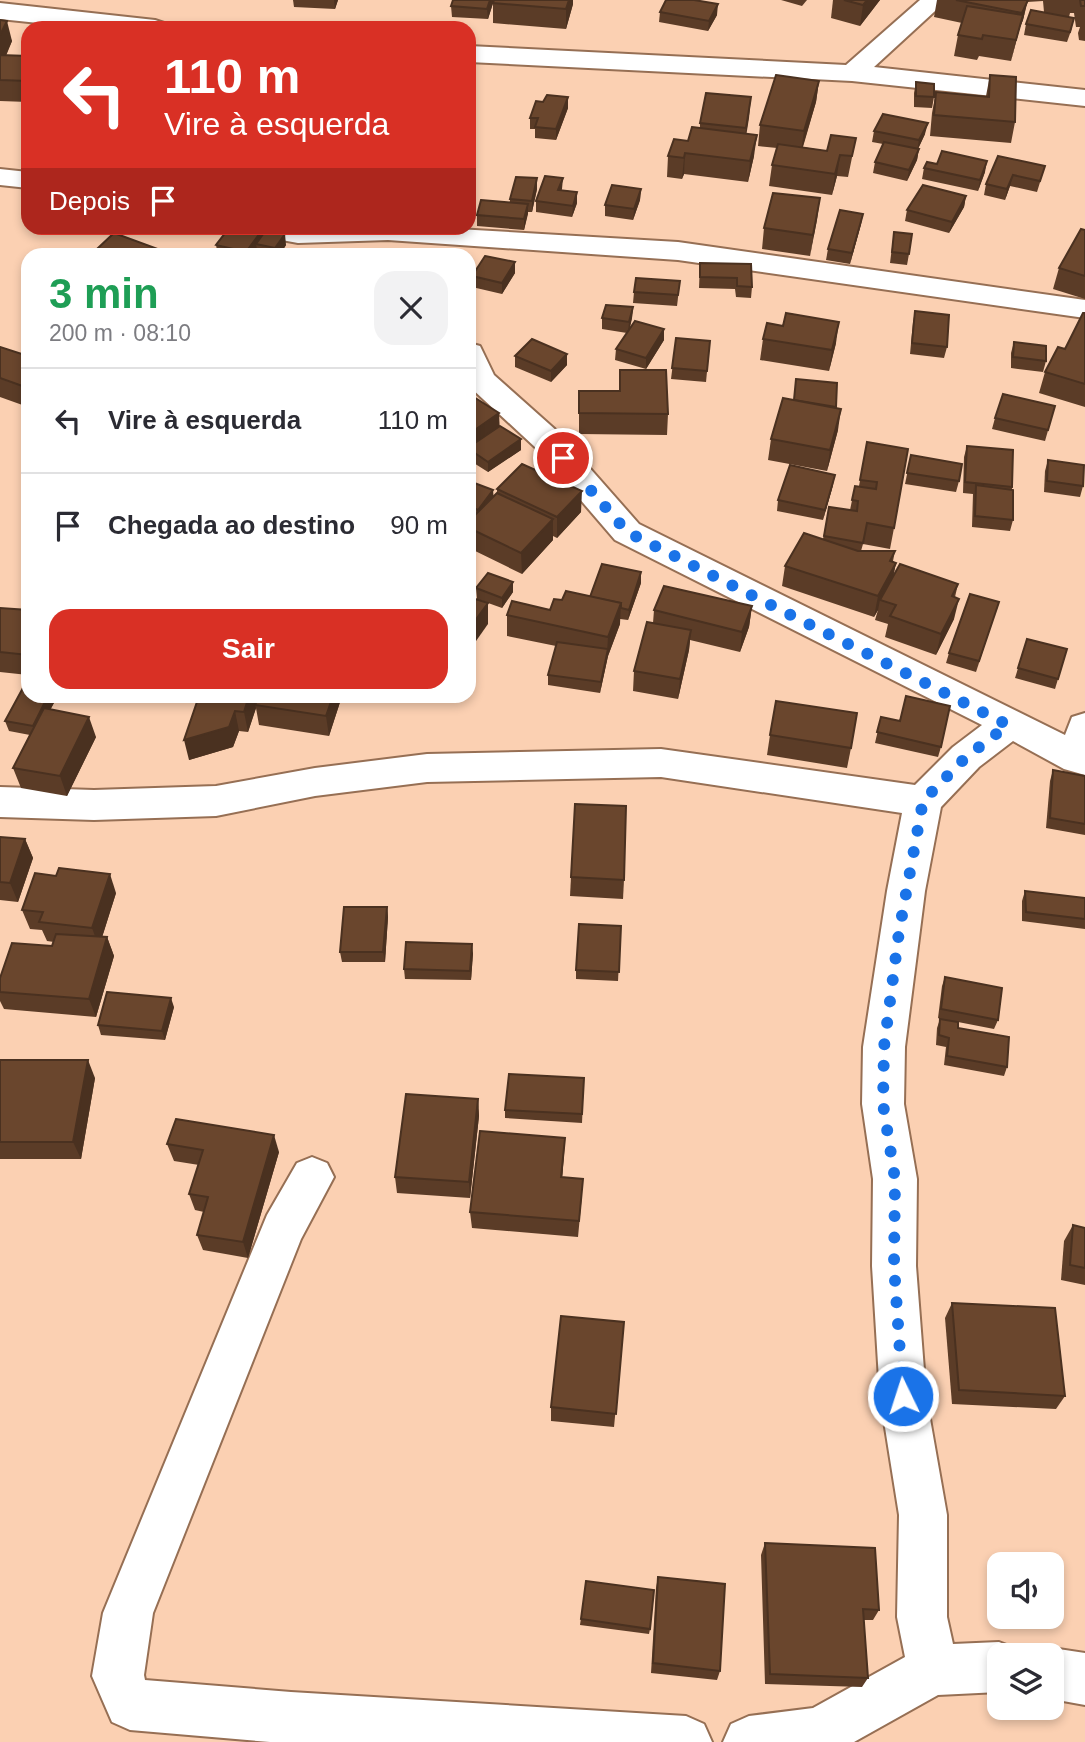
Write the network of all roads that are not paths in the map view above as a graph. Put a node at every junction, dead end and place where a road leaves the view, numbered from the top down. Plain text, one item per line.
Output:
1 (936, 1) edge
2 (0, 10) edge
3 (95, 21) edge
4 (476, 54) edge
5 (852, 74) junction
6 (1085, 98) edge
7 (0, 177) edge
8 (21, 179) edge
9 (308, 235) edge
10 (390, 243) edge
11 (1085, 309) edge
12 (476, 369) edge
13 (1008, 725) junction
14 (1082, 749) edge
15 (923, 801) junction
16 (0, 802) edge
17 (312, 1177) dead end
18 (987, 1668) edge
19 (933, 1670) junction
20 (1064, 1676) edge
21 (1085, 1679) edge
22 (686, 1742) edge
23 (749, 1742) edge

1 - 5 street
2 - 3 street
4 - 5 street
5 - 6 street
7 - 8 street
9 - 10 street
10 - 11 street
12 - 13 street
13 - 14 street
13 - 15 street
15 - 16 street
15 - 19 street
17 - 22 street
18 - 19 street
19 - 23 street
20 - 21 street

